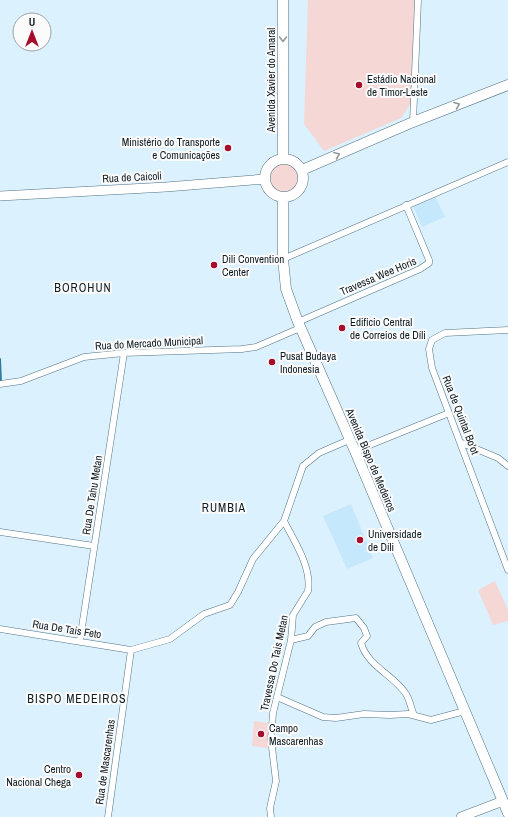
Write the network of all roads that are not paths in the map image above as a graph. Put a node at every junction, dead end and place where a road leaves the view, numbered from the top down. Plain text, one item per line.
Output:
1 (283, 0) edge
2 (418, 0) edge
3 (508, 85) edge
4 (413, 122) junction
5 (283, 159) junction
6 (508, 162) edge
7 (302, 170) junction
8 (265, 179) junction
9 (0, 196) edge
10 (283, 198) junction
11 (406, 205) junction
12 (283, 259) junction
13 (299, 325) junction
14 (508, 330) edge
15 (124, 353) junction
16 (0, 384) edge
17 (449, 412) junction
18 (349, 440) junction
19 (462, 443) junction
20 (355, 452) junction
21 (508, 466) edge
22 (284, 521) junction
23 (0, 532) edge
24 (94, 546) junction
25 (508, 570) edge
26 (0, 629) edge
27 (80, 640) junction
28 (291, 640) junction
29 (131, 650) junction
30 (276, 697) junction
31 (461, 712) dead end
32 (414, 715) junction
33 (503, 801) junction
34 (508, 813) edge
35 (108, 817) edge
36 (271, 817) edge
37 (461, 817) edge

1 -> 5 main road, Avenida Xavier do Amaral
2 - 4 street
4 -> 3 main road
7 -> 4 main road
5 - 7 main road
5 - 8 main road
6 - 11 street
7 - 10 main road
8 - 9 main road, Rua de Caicoli
8 - 10 main road
10 - 12 main road, Avenida Bispo de Medeiros
11 - 12 street
11 - 13 street, Travessa Wee Horis
12 - 13 main road, Avenida Bispo de Medeiros
13 - 15 street, Rua do Mercado Municipal
13 - 18 main road, Avenida Bispo de Medeiros
14 - 17 street, Rua de Quintal Bo'ot
15 - 16 street, Rua do Mercado Municipal
15 - 24 street, Rua De Tahu Metan
17 - 19 street, Rua de Quintal Bo'ot
17 - 20 street
18 - 20 main road, Avenida Bispo de Medeiros
18 - 22 street
19 - 21 street
19 - 25 street, Rua de Quintal Bo'ot
20 - 33 main road, Avenida Bispo de Medeiros
22 - 28 street, Travessa Do Tais Metan
22 - 29 street
23 - 24 street
24 - 27 street, Rua De Tahu Metan
26 - 27 street, Rua De Tais Feto
27 - 29 street, Rua De Tais Feto
28 - 30 street, Travessa Do Tais Metan
28 - 32 street
29 - 35 street, Rua de Mascarenhas
30 - 32 street
30 - 36 street, Travessa Do Tais Metan
31 - 32 street
33 - 34 main road, Avenida Bispo de Medeiros
33 - 37 main road

